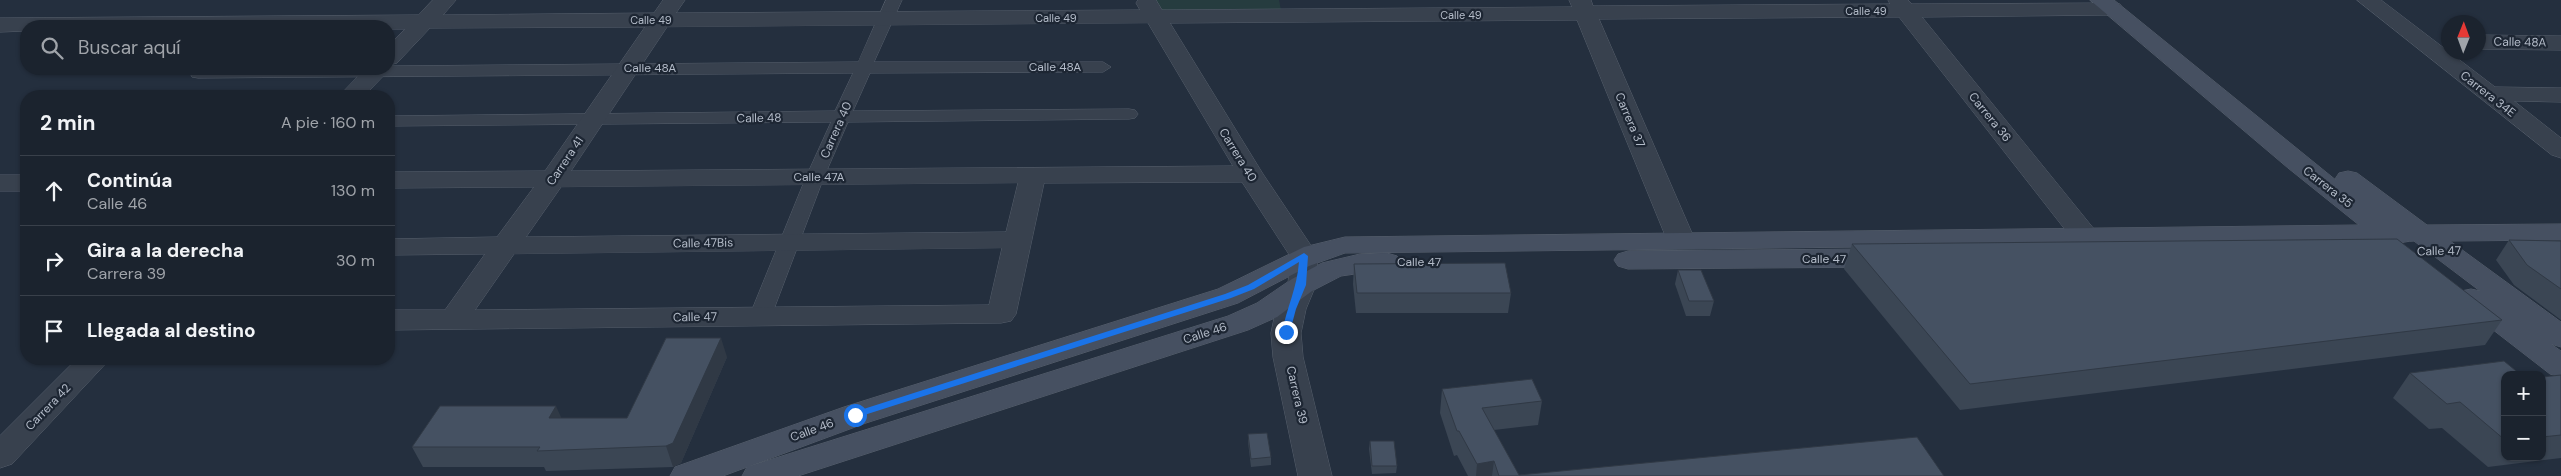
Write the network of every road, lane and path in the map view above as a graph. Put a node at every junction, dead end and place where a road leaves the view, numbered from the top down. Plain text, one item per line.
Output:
1 (445, 0) edge
2 (2368, 0) edge
3 (2114, 3) edge
4 (1668, 6) edge
5 (1743, 6) edge
6 (1813, 6) edge
7 (1901, 6) edge
8 (1479, 7) edge
9 (1583, 7) edge
10 (1150, 8) edge
11 (1303, 8) edge
12 (1386, 8) edge
13 (889, 9) edge
14 (667, 10) edge
15 (395, 22) edge
16 (424, 22) junction
17 (0, 25) edge
18 (20, 25) edge
19 (2420, 41) junction
20 (2441, 41) edge
21 (2486, 42) edge
22 (2561, 43) edge
23 (395, 52) edge
24 (395, 66) edge
25 (1103, 67) dead end
26 (628, 68) junction
27 (865, 68) junction
28 (372, 75) edge
29 (357, 90) edge
30 (2489, 94) junction
31 (2561, 95) edge
32 (1129, 114) dead end
33 (842, 117) junction
34 (593, 120) junction
35 (395, 121) edge
36 (2561, 150) edge
37 (1250, 174) junction
38 (1033, 176) junction
39 (815, 177) junction
40 (553, 179) junction
41 (395, 180) edge
42 (0, 183) edge
43 (20, 183) edge
44 (2561, 232) edge
45 (2387, 233) junction
46 (2084, 234) junction
47 (1018, 240) junction
48 (1681, 240) junction
49 (790, 242) junction
50 (2416, 242) junction
51 (505, 245) junction
52 (395, 247) edge
53 (2561, 250) edge
54 (2445, 252) junction
55 (1303, 270) junction
56 (760, 317) junction
57 (395, 320) edge
58 (453, 320) junction
59 (2561, 337) edge
60 (89, 365) edge
61 (2561, 367) edge
62 (0, 456) edge
63 (687, 476) edge
64 (759, 476) edge
65 (1315, 476) edge

1 - 16 street
2 - 19 street, Carrera 34E
3 - 7 street, Calle 49
3 - 45 main road, Carrera 35
3 - 50 main road, Carrera 35
4 - 5 street, Calle 49
4 - 9 street, Calle 49
5 - 6 street, Calle 49
6 - 7 street, Calle 49
7 - 46 street, Carrera 36
8 - 9 street, Calle 49
8 - 12 street, Calle 49
9 - 48 street, Carrera 37
10 - 11 street, Calle 49
10 - 13 street, Calle 49
10 - 37 street, Carrera 40
11 - 12 street, Calle 49
13 - 14 street, Calle 49
13 - 27 street, Carrera 40
14 - 16 street, Calle 49
14 - 26 street, Carrera 41
15 - 16 street, Calle 49
16 - 23 street
17 - 18 street, Calle 49
19 - 20 street
19 - 30 street, Carrera 34E
21 - 22 street, Calle 48A
24 - 26 street, Calle 48A
25 - 27 street, Calle 48A
26 - 27 street, Calle 48A
26 - 34 street, Carrera 41
27 - 33 street, Carrera 40
28 - 29 street
30 - 31 street
30 - 36 street, Carrera 34E
32 - 33 street, Calle 48
33 - 34 street, Calle 48
33 - 39 street, Carrera 40
34 - 35 street, Calle 48
34 - 40 street, Carrera 41
37 - 38 street, Calle 47A
37 - 55 street, Carrera 40
38 - 39 street, Calle 47A
38 - 47 street
39 - 40 street, Calle 47A
39 - 49 street, Carrera 40
40 - 41 street, Calle 47A
40 - 51 street, Carrera 41
42 - 43 street
44 - 50 main road, Calle 47
45 - 46 main road, Calle 47
45 - 50 main road, Carrera 35
46 - 48 main road, Calle 47
47 - 49 street, Calle 47Bis
47 - 56 street, Calle 47
48 - 55 main road, Calle 47
49 - 51 street, Calle 47Bis
49 - 56 street, Carrera 40
50 - 54 main road, Calle 47
50 - 55 main road, Calle 47
50 - 61 main road, Carrera 35
51 - 52 street, Calle 47Bis
51 - 58 street, Carrera 41
53 - 54 main road, Calle 47
54 - 59 main road
55 - 63 main road, Calle 46
55 - 64 main road, Calle 46
55 - 65 street, Carrera 39
56 - 58 street, Calle 47
57 - 58 street, Calle 47
60 - 62 street, Carrera 42

